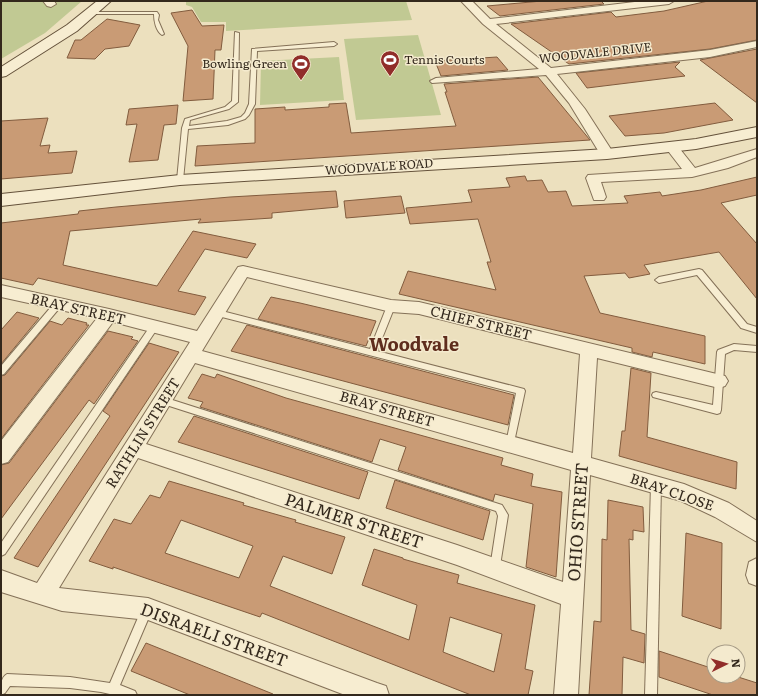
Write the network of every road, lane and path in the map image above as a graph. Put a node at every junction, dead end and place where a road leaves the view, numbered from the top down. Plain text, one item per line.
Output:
1 (105, 1) edge
2 (466, 1) edge
3 (668, 1) edge
4 (91, 13) junction
5 (487, 22) junction
6 (236, 33) dead end
7 (162, 34) dead end
8 (334, 44) dead end
9 (756, 45) edge
10 (549, 72) junction
11 (1, 73) edge
12 (436, 81) dead end
13 (185, 128) junction
14 (757, 132) edge
15 (671, 147) junction
16 (757, 153) edge
17 (607, 154) junction
18 (692, 173) junction
19 (180, 180) junction
20 (599, 197) dead end
21 (1, 200) edge
22 (243, 271) joint
23 (659, 280) dead end
24 (7, 293) edge
25 (59, 303) junction
26 (391, 306) junction
27 (1, 307) edge
28 (218, 313) junction
29 (108, 315) junction
30 (154, 327) junction
31 (757, 330) edge
32 (201, 339) junction
33 (589, 349) junction
34 (757, 349) edge
35 (372, 353) junction
36 (191, 355) junction
37 (1, 372) edge
38 (719, 380) junction
39 (656, 395) dead end
40 (163, 401) junction
41 (510, 444) junction
42 (133, 448) junction
43 (1, 456) edge
44 (582, 464) junction
45 (656, 485) junction
46 (757, 532) edge
47 (1, 551) edge
48 (495, 568) junction
49 (757, 569) edge
50 (757, 575) edge
51 (1, 581) edge
52 (42, 595) junction
53 (573, 597) junction
54 (148, 609) junction
55 (113, 688) junction
56 (1, 689) edge
57 (131, 695) edge
58 (377, 695) edge
59 (566, 695) edge
60 (651, 695) edge

1 - 4 main road
2 - 5 street
3 - 5 street
4 - 7 lane
4 - 11 main road
5 - 10 street
6 - 13 lane
8 - 13 lane
9 - 10 street, WOODVALE DRIVE
10 - 12 street, WOODVALE DRIVE
10 - 17 street
13 - 19 lane
14 - 15 main road, WOODVALE ROAD
15 - 17 main road, WOODVALE ROAD
15 - 18 street
16 - 18 street
17 - 19 main road, WOODVALE ROAD
18 - 20 street
19 - 21 main road, WOODVALE ROAD
22 - 26 street, CHIEF STREET
22 - 28 street, RATHLIN STREET
23 - 31 lane
24 - 25 street, BRAY STREET
24 - 27 street
25 - 29 street, BRAY STREET
25 - 37 lane
26 - 33 street, CHIEF STREET
26 - 35 lane
28 - 32 street, RATHLIN STREET
28 - 35 lane
29 - 30 street, BRAY STREET
29 - 43 street
30 - 32 street, BRAY STREET
30 - 47 lane
32 - 36 street, RATHLIN STREET
33 - 38 street, CHIEF STREET
33 - 44 street, OHIO STREET
34 - 38 lane
35 - 41 lane
36 - 40 street, RATHLIN STREET
36 - 41 street, BRAY STREET
38 - 39 lane
40 - 42 street, RATHLIN STREET
40 - 48 lane
41 - 44 street, BRAY STREET
42 - 48 street, PALMER STREET
42 - 52 street, RATHLIN STREET
44 - 45 street, BRAY CLOSE
44 - 53 street, OHIO STREET
45 - 46 street, BRAY CLOSE
45 - 60 lane
48 - 53 street, PALMER STREET
49 - 50 street
51 - 52 street, DISRAELI STREET
52 - 54 street, DISRAELI STREET
53 - 59 street, OHIO STREET
54 - 55 lane
54 - 58 street, DISRAELI STREET
55 - 56 lane
55 - 57 lane

